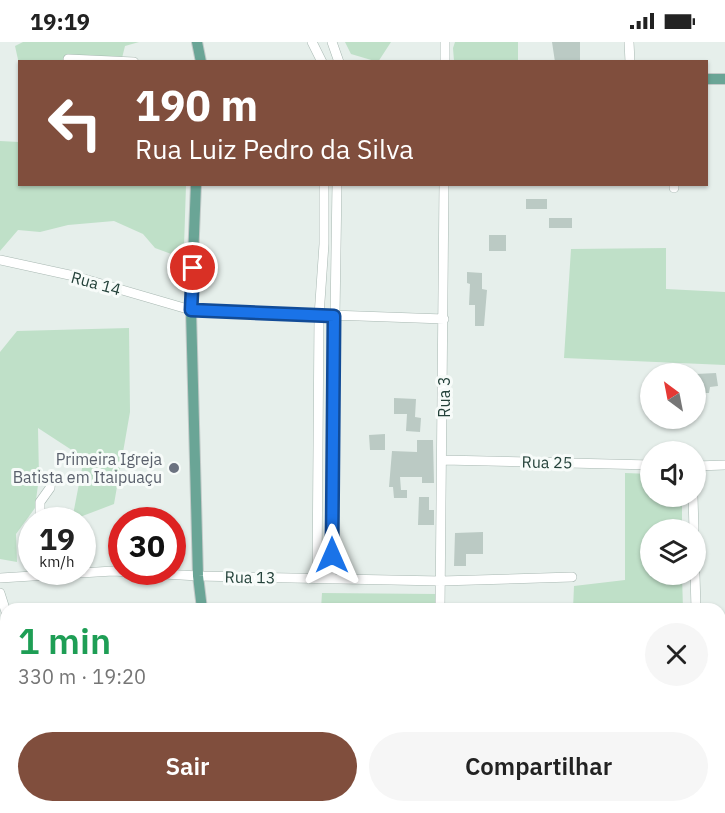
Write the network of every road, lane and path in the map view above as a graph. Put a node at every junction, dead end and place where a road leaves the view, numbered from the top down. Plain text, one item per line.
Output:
1 (197, 42) edge
2 (312, 42) edge
3 (332, 42) edge
4 (445, 42) edge
5 (629, 42) edge
6 (68, 59) dead end
7 (90, 60) edge
8 (201, 60) edge
9 (321, 60) edge
10 (338, 60) edge
11 (445, 60) edge
12 (630, 60) edge
13 (708, 79) edge
14 (725, 79) edge
15 (196, 186) edge
16 (324, 186) edge
17 (337, 186) edge
18 (444, 186) edge
19 (0, 260) edge
20 (191, 310) junction
21 (319, 316) junction
22 (334, 316) junction
23 (444, 319) junction
24 (443, 460) junction
25 (640, 465) edge
26 (725, 465) edge
27 (706, 466) edge
28 (51, 478) dead end
29 (40, 507) edge
30 (96, 572) edge
31 (198, 576) junction
32 (18, 577) edge
33 (572, 577) dead end
34 (0, 578) edge
35 (317, 578) junction
36 (332, 579) junction
37 (441, 581) junction
38 (695, 585) edge
39 (201, 603) edge
40 (440, 603) edge
41 (696, 603) edge

1 - 8 main road
2 - 9 street
3 - 10 street
4 - 11 street
5 - 12 street
6 - 7 street
13 - 14 main road
15 - 20 main road
16 - 21 street
17 - 22 street
18 - 23 street, Rua 3
19 - 20 street, Rua 14
20 - 21 street, Rua 14
20 - 31 main road
21 - 22 street, Rua 14
21 - 35 street
22 - 23 street, Rua 14
22 - 36 street
23 - 24 street, Rua 3
24 - 25 street, Rua 25
24 - 37 street, Rua 3
26 - 27 street
28 - 29 street
30 - 31 street, Rua 13
31 - 35 street, Rua 13
31 - 39 main road
32 - 34 street, Rua 13
33 - 37 street, Rua 13
35 - 36 street, Rua 13
36 - 37 street, Rua 13
37 - 40 street, Rua 3
38 - 41 street

